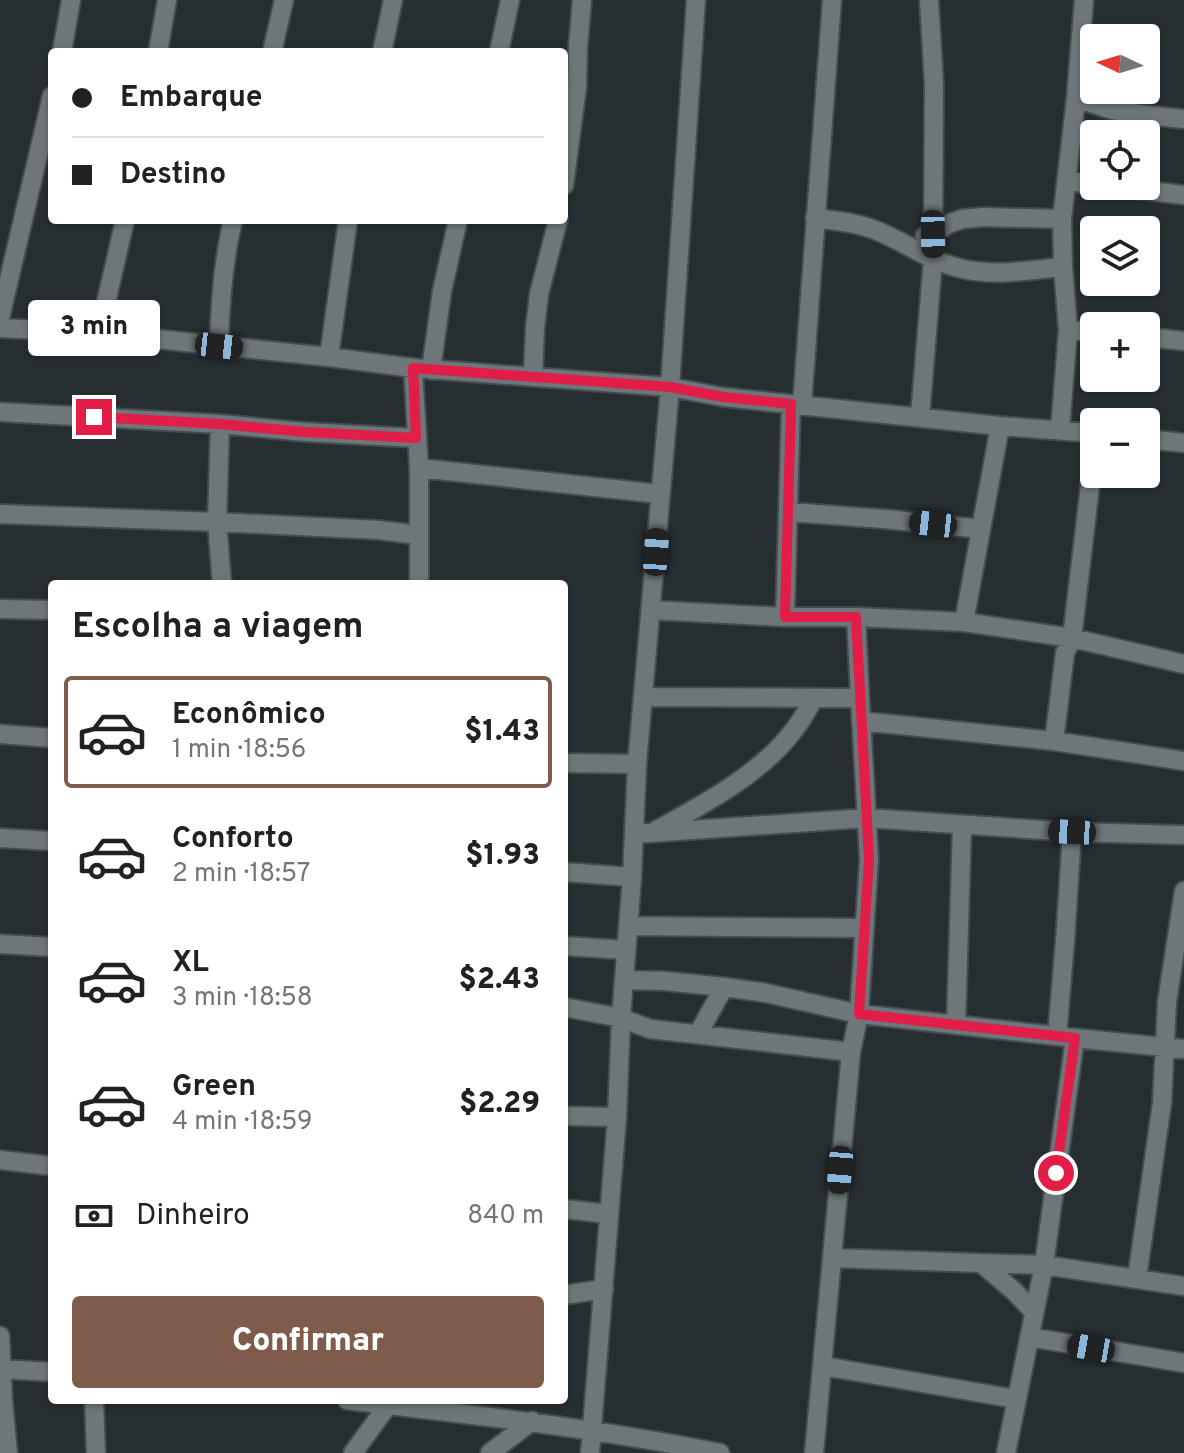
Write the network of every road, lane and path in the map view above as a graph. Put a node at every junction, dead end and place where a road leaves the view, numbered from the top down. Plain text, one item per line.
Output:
1 (71, 0) edge
2 (167, 0) edge
3 (284, 0) edge
4 (393, 0) edge
5 (510, 0) edge
6 (582, 0) edge
7 (696, 0) edge
8 (832, 0) edge
9 (1084, 0) edge
10 (934, 4) edge
11 (63, 48) edge
12 (159, 48) edge
13 (273, 48) edge
14 (383, 48) edge
15 (500, 48) edge
16 (1076, 98) junction
17 (48, 113) edge
18 (1184, 119) edge
19 (568, 155) edge
20 (1067, 181) junction
21 (1080, 182) edge
22 (1160, 192) edge
23 (1184, 195) edge
24 (815, 218) junction
25 (1062, 219) junction
26 (124, 224) edge
27 (232, 224) edge
28 (347, 224) edge
29 (457, 224) edge
30 (557, 224) edge
31 (933, 234) junction
32 (903, 242) junction
33 (933, 259) junction
34 (1063, 267) junction
35 (0, 318) edge
36 (0, 328) edge
37 (1068, 330) junction
38 (1080, 331) edge
39 (99, 333) junction
40 (1160, 338) edge
41 (1184, 341) edge
42 (219, 346) junction
43 (329, 357) junction
44 (422, 369) junction
45 (533, 377) junction
46 (670, 387) junction
47 (797, 405) junction
48 (0, 412) edge
49 (920, 417) junction
50 (220, 424) junction
51 (1000, 426) junction
52 (1060, 430) junction
53 (1080, 432) edge
54 (416, 438) junction
55 (1160, 440) edge
56 (1184, 443) edge
57 (419, 468) junction
58 (1090, 488) edge
59 (660, 494) junction
60 (789, 512) junction
61 (0, 514) edge
62 (217, 522) junction
63 (981, 529) junction
64 (418, 535) junction
65 (222, 580) edge
66 (419, 580) edge
67 (0, 609) edge
68 (48, 610) edge
69 (651, 610) junction
70 (785, 617) junction
71 (856, 617) junction
72 (964, 622) junction
73 (1072, 638) junction
74 (1183, 658) edge
75 (644, 697) junction
76 (814, 698) junction
77 (860, 698) junction
78 (861, 721) junction
79 (0, 734) edge
80 (48, 738) edge
81 (1054, 741) junction
82 (1184, 761) edge
83 (568, 763) edge
84 (637, 764) junction
85 (867, 818) junction
86 (962, 826) junction
87 (1072, 832) junction
88 (643, 833) junction
89 (1184, 835) edge
90 (0, 838) edge
91 (48, 841) edge
92 (568, 872) edge
93 (632, 877) junction
94 (1184, 891) edge
95 (628, 926) junction
96 (864, 928) junction
97 (0, 944) edge
98 (568, 946) edge
99 (48, 947) edge
100 (626, 950) junction
101 (624, 980) junction
102 (724, 987) junction
103 (568, 1008) edge
104 (859, 1014) junction
105 (621, 1018) junction
106 (956, 1024) junction
107 (698, 1034) junction
108 (1066, 1037) junction
109 (1165, 1047) junction
110 (1184, 1049) edge
111 (851, 1052) junction
112 (568, 1116) edge
113 (617, 1117) junction
114 (0, 1160) edge
115 (48, 1166) edge
116 (568, 1209) edge
117 (609, 1214) junction
118 (832, 1258) junction
119 (981, 1263) junction
120 (1044, 1265) junction
121 (1137, 1278) junction
122 (1184, 1286) edge
123 (604, 1289) junction
124 (568, 1294) edge
125 (1034, 1312) junction
126 (0, 1336) edge
127 (1029, 1337) junction
128 (1184, 1363) edge
129 (823, 1366) junction
130 (1, 1370) edge
131 (48, 1372) edge
132 (1016, 1399) junction
133 (94, 1404) edge
134 (380, 1404) edge
135 (388, 1405) junction
136 (532, 1421) junction
137 (593, 1432) junction
138 (8, 1453) edge
139 (96, 1453) edge
140 (353, 1453) edge
141 (490, 1453) edge
142 (590, 1453) edge
143 (720, 1453) edge
144 (814, 1453) edge
145 (1006, 1453) edge

1 - 11 street
2 - 12 street
3 - 13 street
4 - 14 street
5 - 15 street
6 - 19 street
7 - 46 street
8 - 24 street
9 - 16 street
10 - 31 street
16 - 18 street
16 - 20 street
17 - 35 street
20 - 21 street
20 - 25 street
22 - 23 street
24 - 32 street
24 - 47 street
25 - 31 street
25 - 34 street
26 - 39 street
27 - 42 street
28 - 43 street
29 - 44 street
30 - 45 street
31 - 32 street
31 - 33 street
32 - 33 street
33 - 34 street
33 - 49 street
34 - 37 street
36 - 39 street
37 - 38 street
37 - 52 street
39 - 42 street
40 - 41 street
42 - 43 street
43 - 44 street
44 - 45 street
44 - 54 street
45 - 46 street
46 - 47 street
46 - 59 street
47 - 49 street
47 - 60 street
48 - 50 street
49 - 51 street
50 - 54 street
50 - 62 street
51 - 52 street
51 - 63 street
52 - 53 street
54 - 57 street
55 - 56 street
57 - 59 street
57 - 64 street
58 - 73 street
59 - 69 street
60 - 63 street
60 - 70 street
61 - 62 street
62 - 64 street
62 - 65 street
63 - 72 street
64 - 66 street
67 - 68 street
69 - 70 street
69 - 75 street
70 - 71 street
71 - 72 street
71 - 77 street
72 - 73 street
73 - 74 street
73 - 81 street
75 - 76 street
75 - 84 street
76 - 77 street
76 - 88 street
77 - 78 street
78 - 81 street
78 - 85 street
79 - 80 street
81 - 82 street
83 - 84 street
84 - 88 street
85 - 86 street
85 - 88 street
85 - 96 street
86 - 87 street
86 - 106 street
87 - 89 street
87 - 108 street
88 - 93 street
90 - 91 street
92 - 93 street
93 - 95 street
94 - 109 street
95 - 96 street
95 - 100 street
96 - 104 street
97 - 99 street
98 - 100 street
100 - 101 street
101 - 102 street
101 - 105 street
102 - 104 street
102 - 107 street
103 - 105 street
104 - 106 street
104 - 111 street
105 - 107 street
105 - 113 street
106 - 108 street
107 - 111 street
108 - 109 street
108 - 120 street
109 - 110 street
109 - 121 street
111 - 118 street
112 - 113 street
113 - 117 street
114 - 115 street
116 - 117 street
117 - 123 street
118 - 119 street
118 - 129 street
119 - 120 street
119 - 125 street
120 - 121 street
120 - 125 street
121 - 122 street
123 - 124 street
123 - 137 street
125 - 127 street
126 - 130 street
127 - 128 street
127 - 132 street
129 - 132 street
129 - 144 street
130 - 131 street
130 - 138 street
132 - 145 street
133 - 139 street
134 - 135 street
135 - 136 street
135 - 140 street
136 - 137 street
136 - 141 street
137 - 142 street
137 - 143 street

